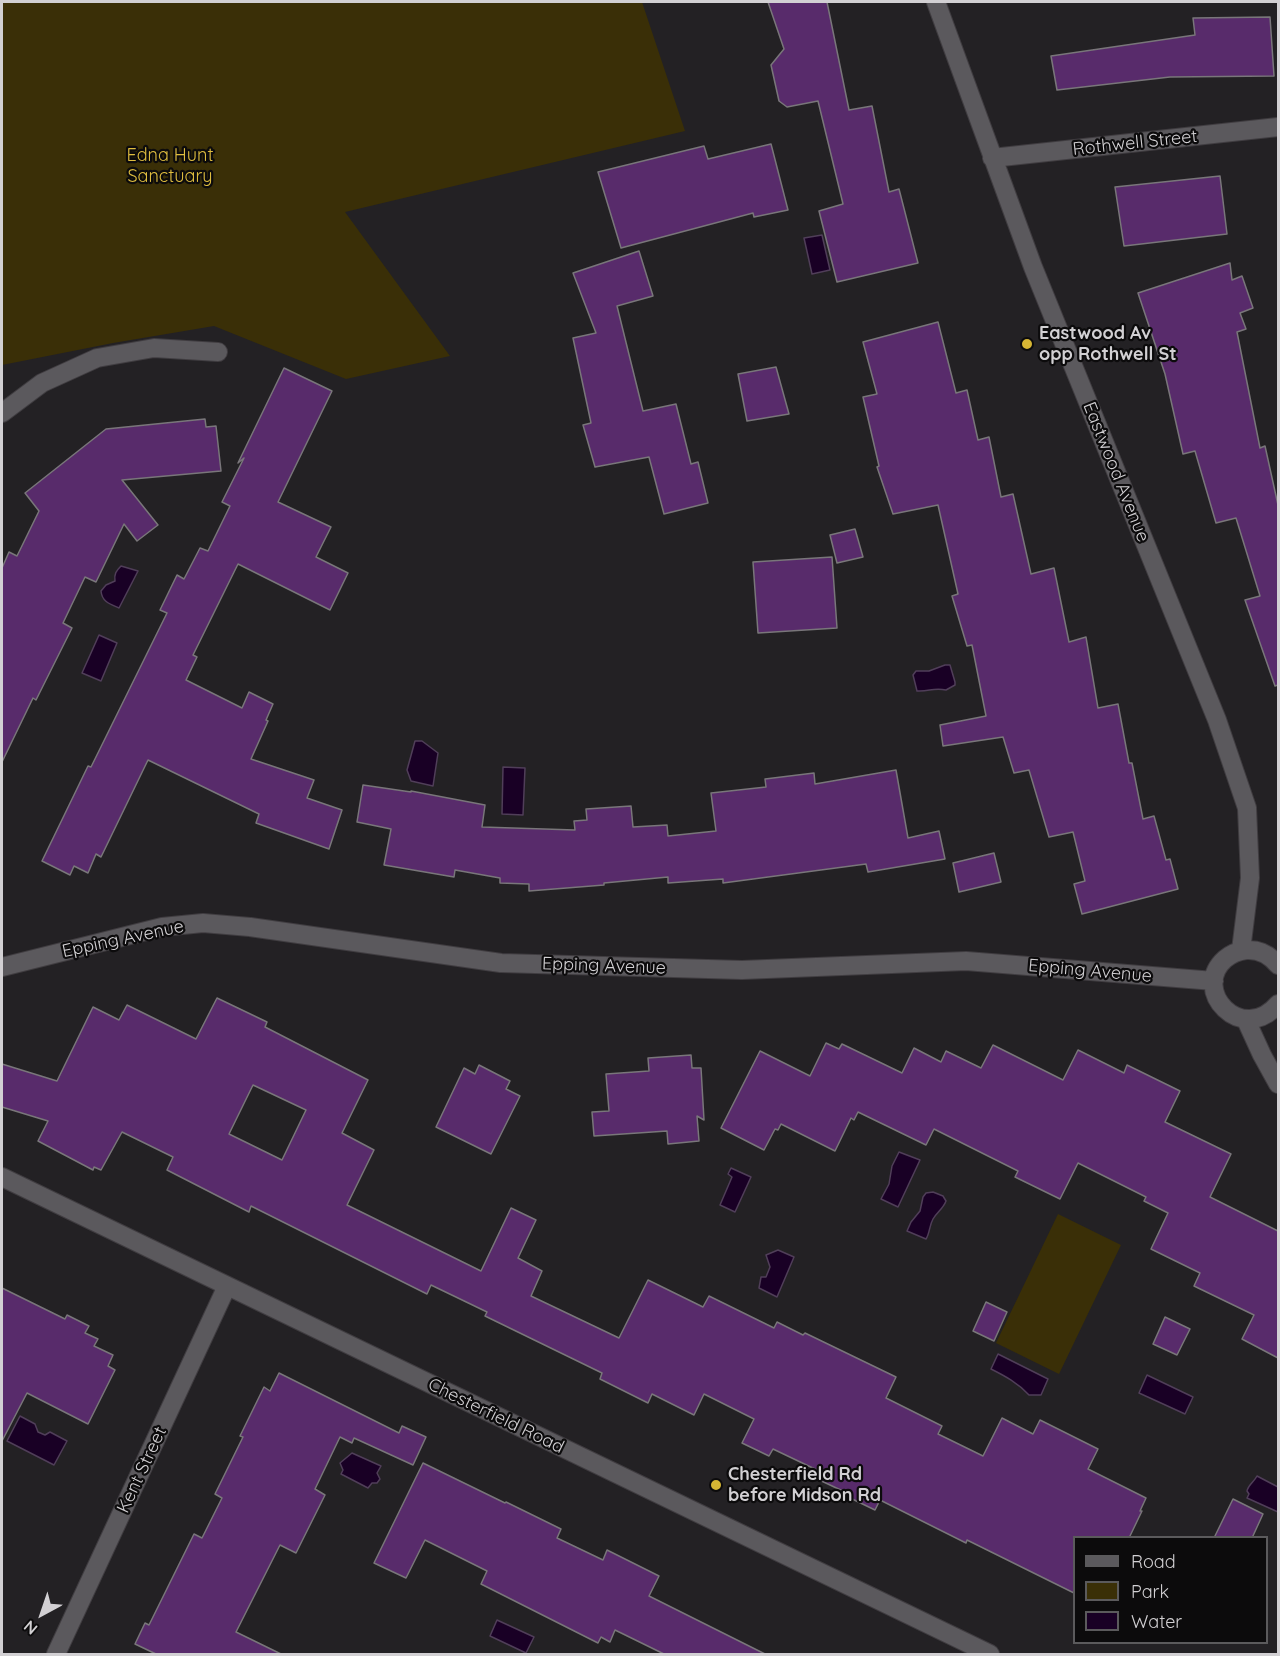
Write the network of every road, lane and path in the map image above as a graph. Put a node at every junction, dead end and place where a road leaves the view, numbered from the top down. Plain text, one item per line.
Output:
1 (936, 2) edge
2 (1278, 127) edge
3 (992, 158) junction
4 (218, 352) dead end
5 (2, 413) edge
6 (1241, 950) junction
7 (1278, 965) edge
8 (2, 967) edge
9 (1214, 981) junction
10 (1278, 1004) edge
11 (1246, 1020) junction
12 (1278, 1084) edge
13 (2, 1177) edge
14 (227, 1286) junction
15 (56, 1654) edge
16 (990, 1654) edge

1 - 3 street, Eastwood Avenue
2 - 3 street, Rothwell Street
3 - 6 street, Eastwood Avenue
4 - 5 street
6 - 7 street
6 - 9 street
8 - 9 street, Epping Avenue
9 - 11 street
10 - 11 street
11 - 12 street
13 - 14 street, Chesterfield Road
14 - 15 street, Kent Street
14 - 16 street, Chesterfield Road

